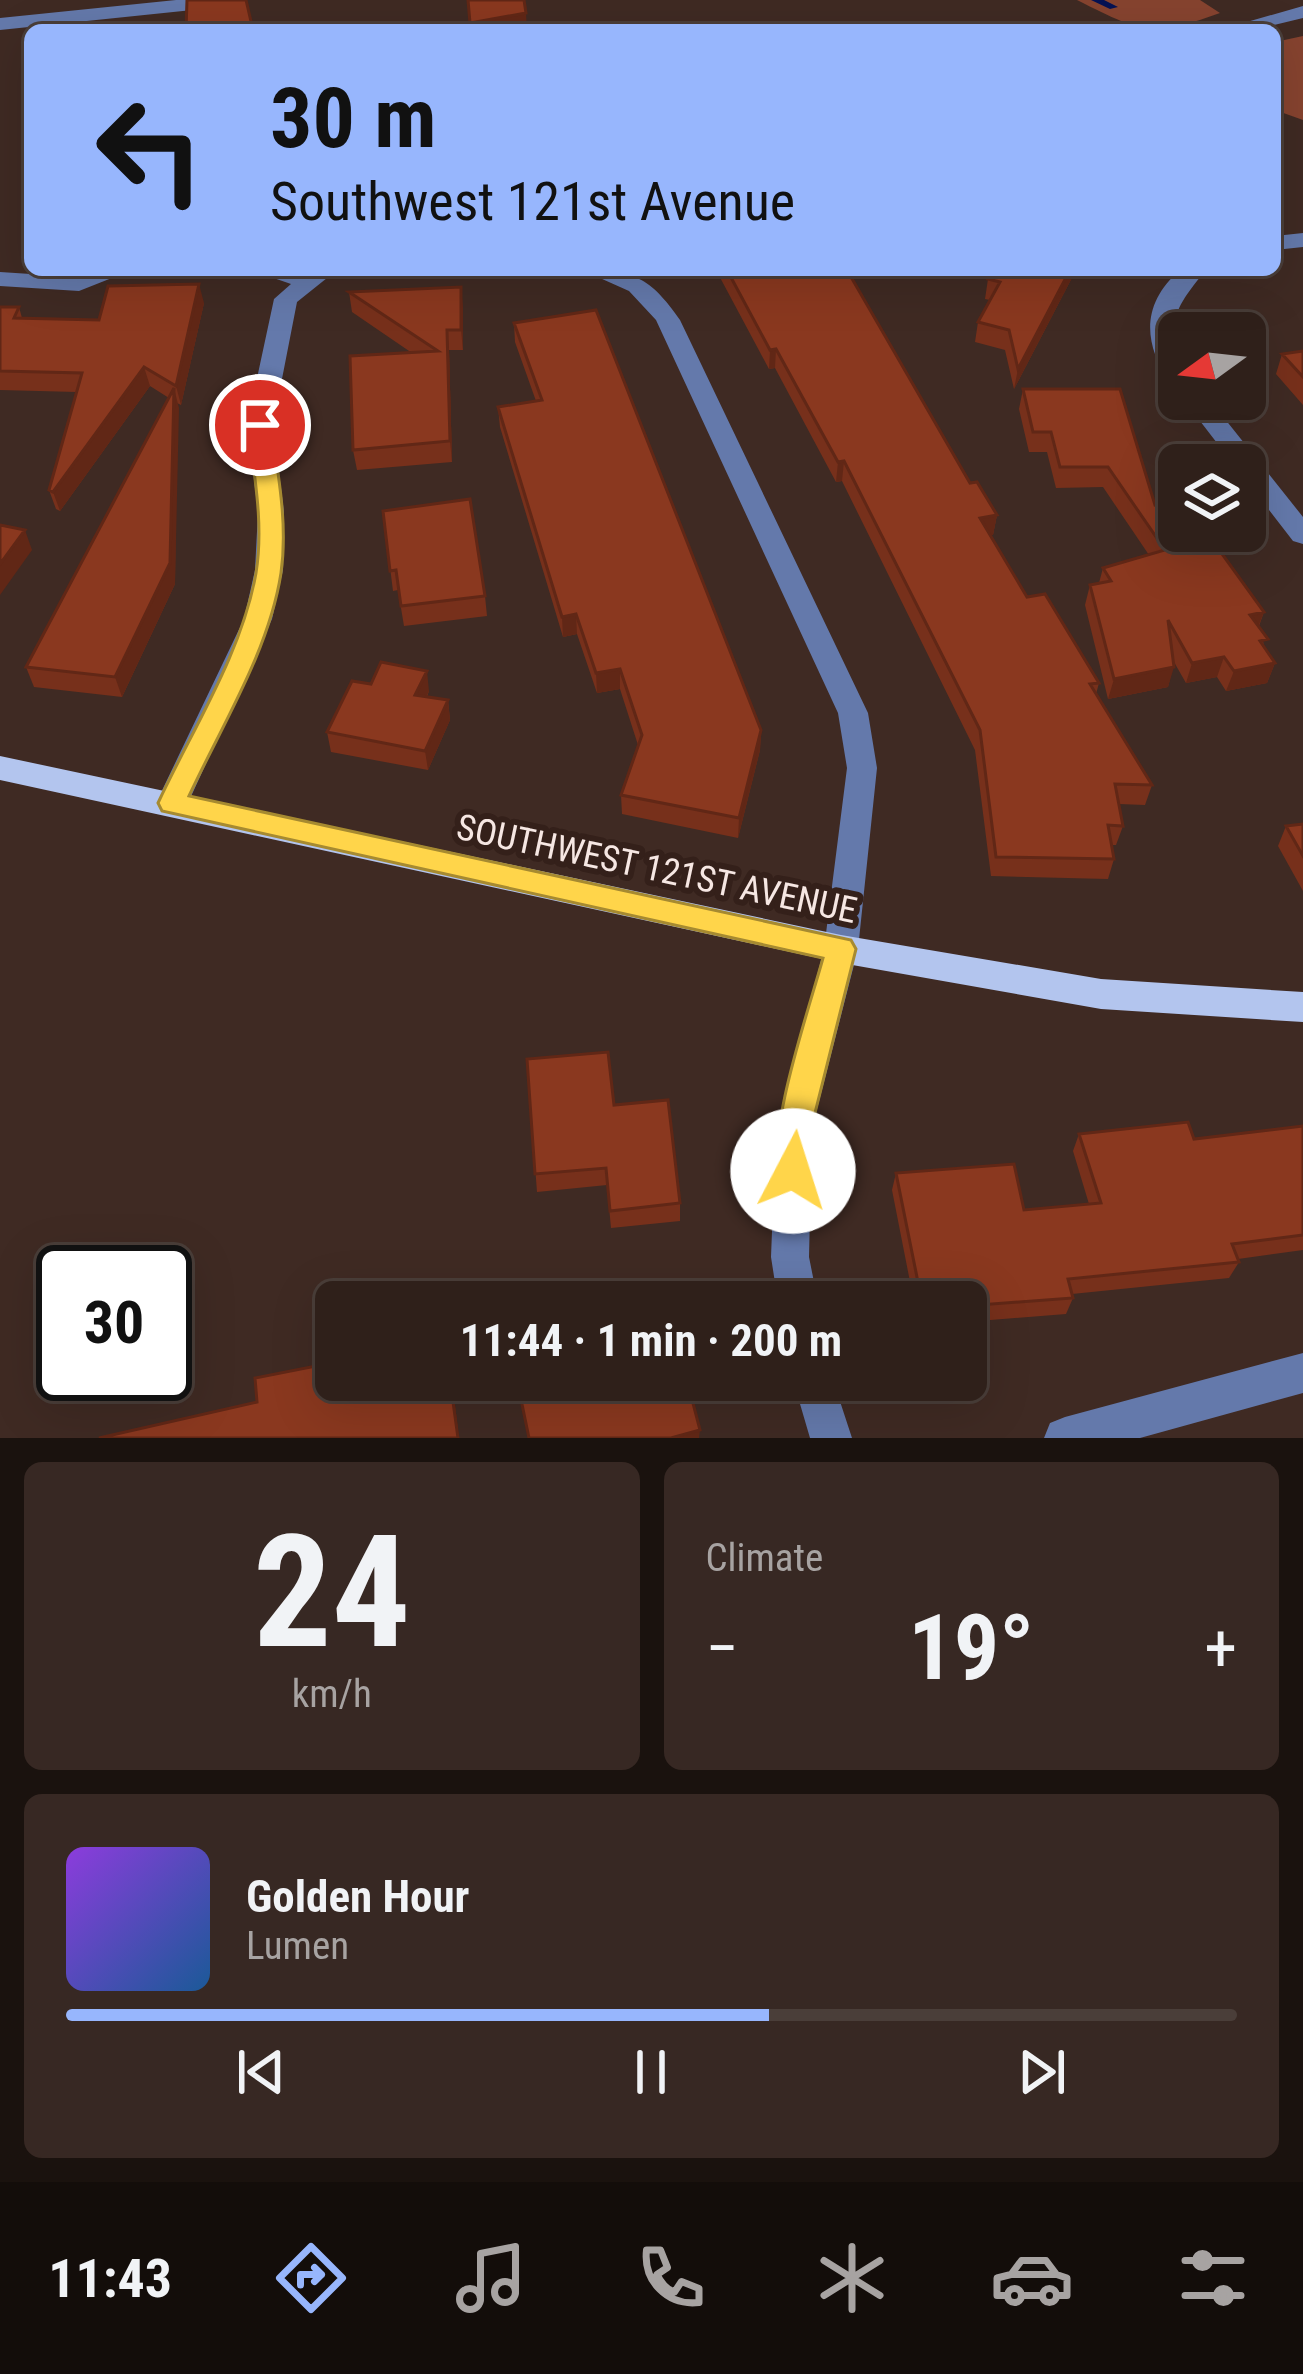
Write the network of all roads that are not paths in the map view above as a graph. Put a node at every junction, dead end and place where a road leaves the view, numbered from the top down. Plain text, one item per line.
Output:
1 (231, 0) edge
2 (1303, 13) edge
3 (0, 24) edge
4 (1255, 24) edge
5 (102, 276) edge
6 (314, 276) edge
7 (625, 276) edge
8 (1188, 276) edge
9 (0, 279) edge
10 (1160, 312) edge
11 (1213, 420) edge
12 (1303, 535) edge
13 (0, 768) edge
14 (172, 803) junction
15 (841, 949) junction
16 (1303, 1007) edge
17 (794, 1281) edge
18 (1303, 1373) edge
19 (820, 1401) edge
20 (831, 1438) edge
21 (1065, 1438) edge

1 - 3 street
2 - 4 street
5 - 9 street
6 - 14 street
7 - 15 street
8 - 10 street
11 - 12 street
13 - 14 main road, SOUTHWEST 121ST AVENUE
14 - 15 main road, SOUTHWEST 121ST AVENUE
15 - 16 main road, SOUTHWEST 121ST AVENUE
15 - 17 street
18 - 21 street
19 - 20 street

